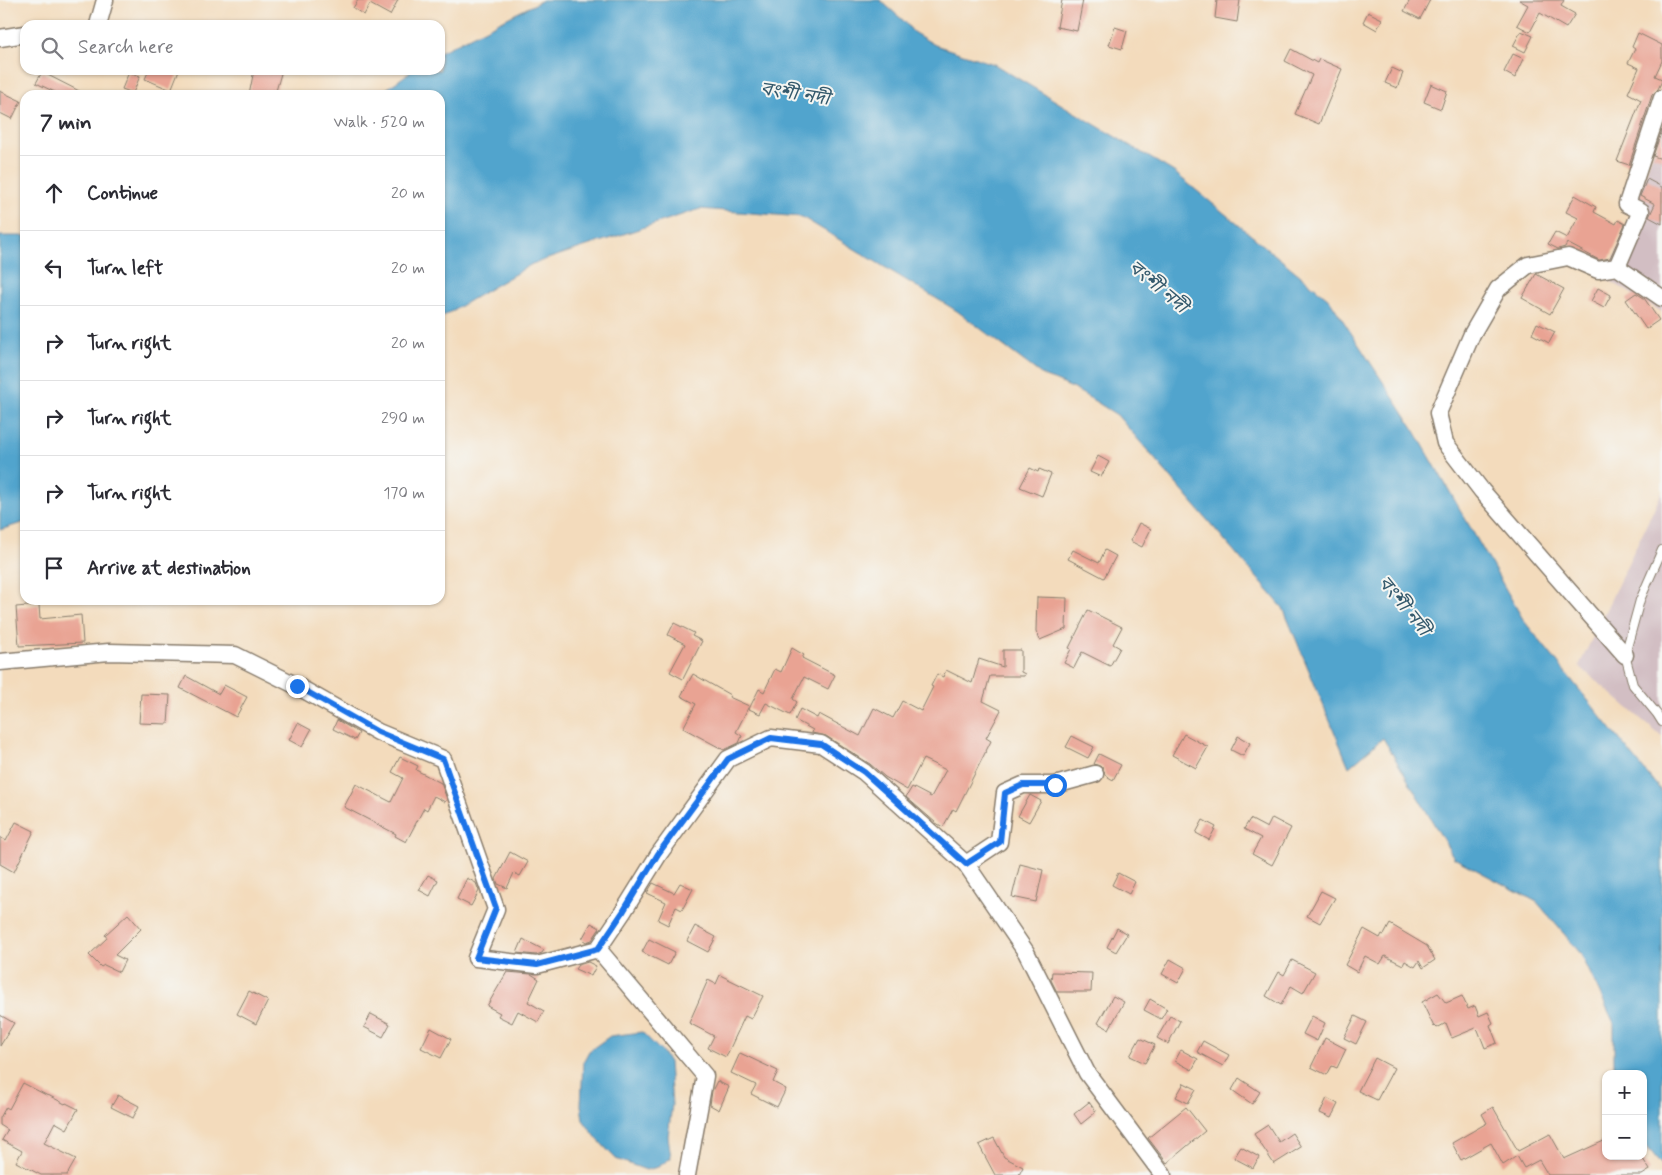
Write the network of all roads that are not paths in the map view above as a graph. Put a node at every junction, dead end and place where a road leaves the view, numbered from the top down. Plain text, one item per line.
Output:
1 (105, 0) edge
2 (99, 20) edge
3 (20, 35) edge
4 (0, 38) edge
5 (1662, 98) edge
6 (1617, 267) junction
7 (1662, 298) edge
8 (1662, 550) edge
9 (1625, 654) junction
10 (0, 662) edge
11 (1662, 722) edge
12 (1095, 774) dead end
13 (966, 864) junction
14 (598, 949) junction
15 (687, 1175) edge
16 (1163, 1175) edge

1 - 2 street
3 - 4 street
5 - 6 street
6 - 7 street
6 - 9 street
8 - 9 lane
9 - 11 lane
10 - 14 street
12 - 13 street
13 - 14 street
13 - 16 street
14 - 15 street

